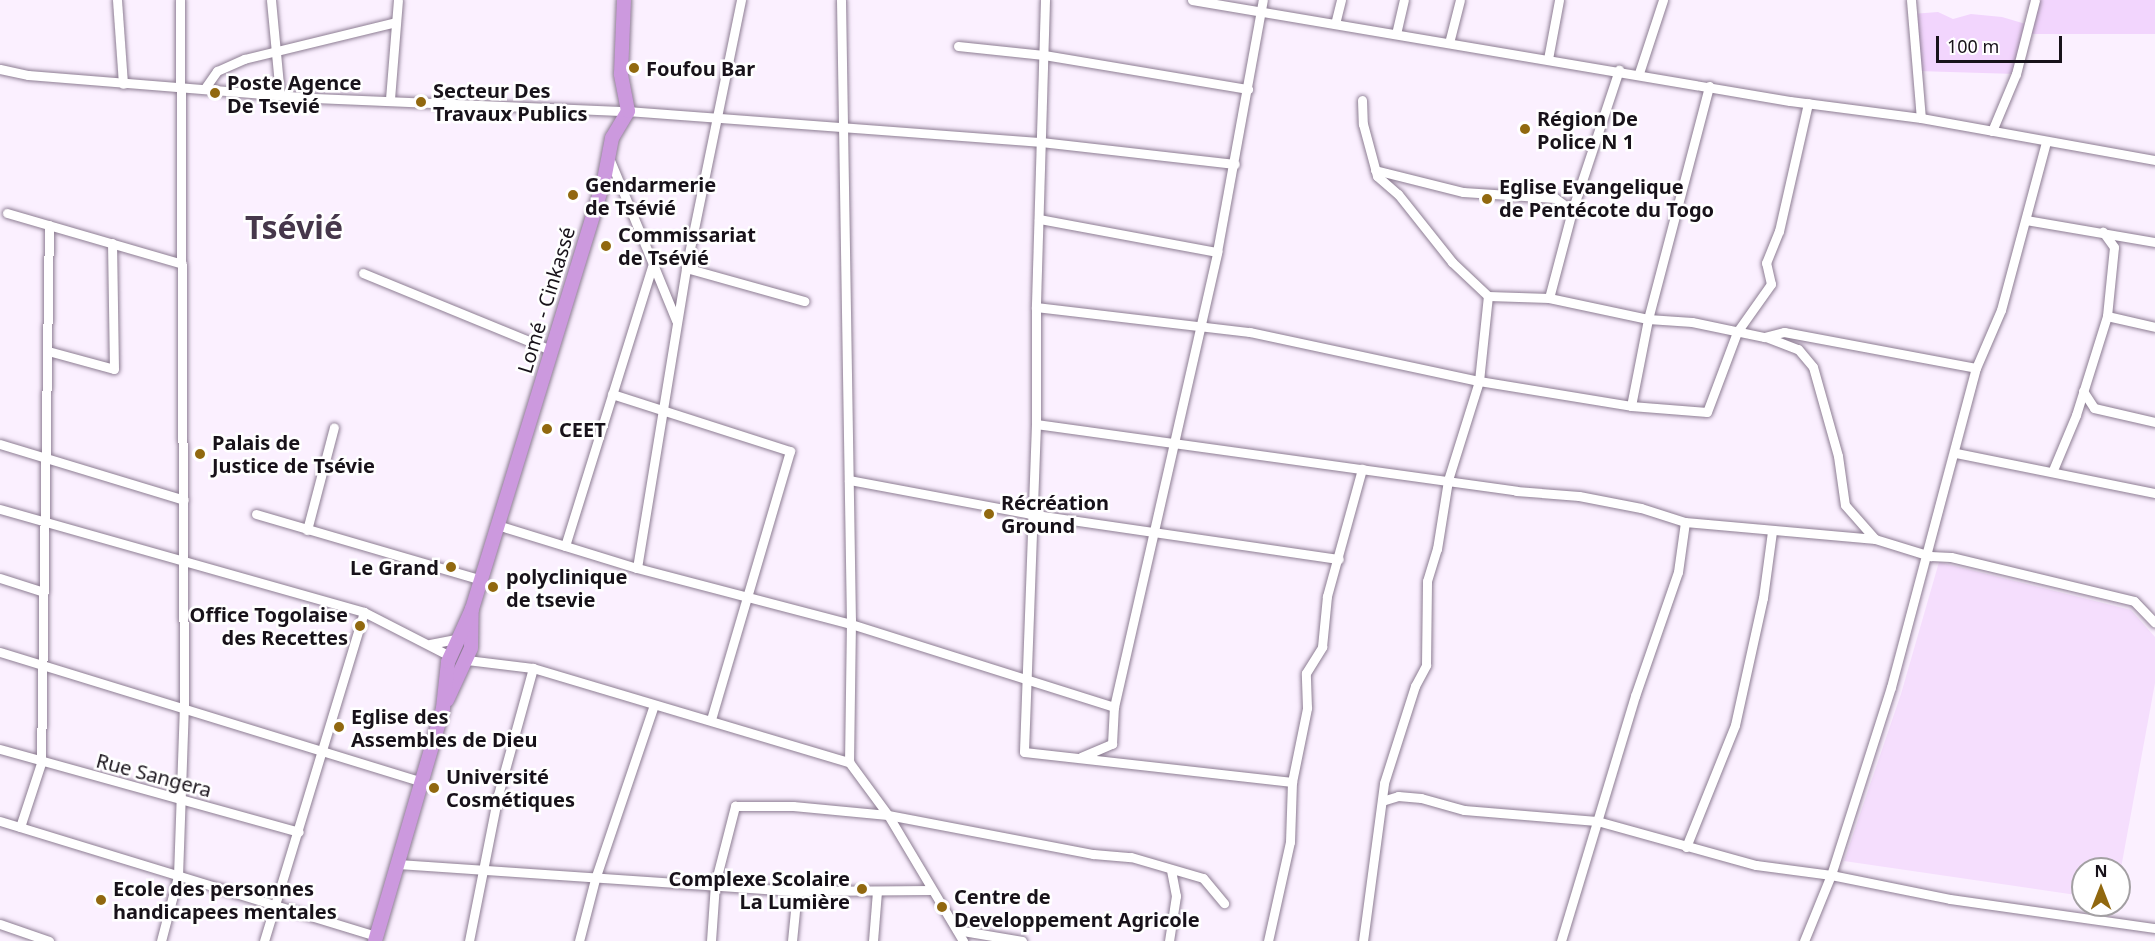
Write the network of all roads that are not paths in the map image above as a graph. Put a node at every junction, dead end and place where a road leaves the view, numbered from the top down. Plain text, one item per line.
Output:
1 (117, 0) edge
2 (180, 0) edge
3 (271, 0) edge
4 (398, 0) edge
5 (624, 0) edge
6 (741, 0) edge
7 (841, 0) edge
8 (1046, 0) edge
9 (1192, 0) edge
10 (1263, 0) edge
11 (1341, 0) edge
12 (1404, 0) edge
13 (1460, 0) edge
14 (1559, 0) edge
15 (1663, 0) edge
16 (1911, 0) edge
17 (2036, 0) edge
18 (1260, 12) junction
19 (396, 22) junction
20 (1335, 24) junction
21 (1396, 34) junction
22 (1449, 43) junction
23 (958, 46) dead end
24 (276, 50) junction
25 (1044, 56) junction
26 (1548, 59) junction
27 (0, 69) edge
28 (1619, 70) junction
29 (1640, 73) junction
30 (123, 84) junction
31 (180, 86) junction
32 (1709, 86) junction
33 (205, 88) junction
34 (1248, 89) junction
35 (280, 95) junction
36 (390, 99) junction
37 (1362, 100) dead end
38 (1808, 103) junction
39 (628, 111) junction
40 (717, 118) junction
41 (1921, 118) junction
42 (842, 127) junction
43 (1992, 131) junction
44 (1041, 142) junction
45 (2046, 142) junction
46 (609, 158) junction
47 (2155, 160) edge
48 (1235, 164) junction
49 (1375, 170) junction
50 (1572, 211) junction
51 (7, 213) dead end
52 (1039, 219) junction
53 (2026, 220) junction
54 (49, 225) junction
55 (2103, 232) junction
56 (2155, 242) edge
57 (112, 243) junction
58 (1217, 252) junction
59 (182, 264) junction
60 (653, 264) junction
61 (686, 267) junction
62 (363, 273) dead end
63 (1488, 296) junction
64 (1549, 298) junction
65 (804, 301) dead end
66 (1036, 307) junction
67 (2108, 316) junction
68 (1648, 319) junction
69 (677, 322) junction
70 (2155, 327) edge
71 (1198, 328) junction
72 (1737, 332) junction
73 (1764, 337) junction
74 (551, 350) junction
75 (48, 351) junction
76 (1977, 368) junction
77 (1479, 381) junction
78 (2083, 391) junction
79 (612, 394) junction
80 (1630, 406) junction
81 (662, 410) junction
82 (2155, 422) edge
83 (1036, 424) junction
84 (334, 427) dead end
85 (0, 444) edge
86 (1173, 444) junction
87 (1956, 453) junction
88 (46, 460) junction
89 (1362, 469) junction
90 (2053, 470) junction
91 (849, 480) junction
92 (1448, 480) junction
93 (2155, 493) edge
94 (184, 500) junction
95 (0, 509) edge
96 (256, 514) dead end
97 (1030, 514) junction
98 (44, 522) junction
99 (1684, 522) junction
100 (497, 525) junction
101 (307, 530) junction
102 (1772, 531) junction
103 (1155, 533) junction
104 (1875, 539) junction
105 (565, 546) junction
106 (1930, 556) junction
107 (1339, 559) junction
108 (184, 564) junction
109 (637, 568) junction
110 (0, 578) edge
111 (481, 580) junction
112 (44, 592) junction
113 (744, 595) junction
114 (472, 609) junction
115 (364, 612) junction
116 (2155, 623) edge
117 (851, 624) junction
118 (455, 639) junction
119 (430, 644) junction
120 (0, 652) edge
121 (469, 654) junction
122 (450, 656) junction
123 (45, 665) junction
124 (533, 668) junction
125 (1025, 677) junction
126 (654, 705) junction
127 (1114, 707) junction
128 (184, 708) junction
129 (443, 708) junction
130 (711, 720) junction
131 (0, 749) edge
132 (323, 751) junction
133 (1081, 757) junction
134 (849, 762) junction
135 (41, 763) junction
136 (423, 782) junction
137 (1292, 782) junction
138 (180, 800) junction
139 (1382, 801) junction
140 (888, 815) junction
141 (0, 821) edge
142 (1597, 821) junction
143 (20, 827) junction
144 (299, 832) junction
145 (1686, 847) junction
146 (398, 864) junction
147 (483, 869) junction
148 (1171, 871) junction
149 (1831, 875) junction
150 (178, 876) junction
151 (595, 879) junction
152 (715, 884) junction
153 (932, 890) junction
154 (796, 891) junction
155 (877, 891) junction
156 (1224, 903) dead end
157 (275, 907) junction
158 (0, 924) edge
159 (2155, 928) edge
160 (957, 930) junction
161 (376, 939) edge
162 (49, 941) edge
163 (162, 941) edge
164 (264, 941) edge
165 (469, 941) edge
166 (579, 941) edge
167 (711, 941) edge
168 (792, 941) edge
169 (873, 941) edge
170 (963, 941) edge
171 (1022, 941) edge
172 (1169, 941) edge
173 (1268, 941) edge
174 (1363, 941) edge
175 (1561, 941) edge
176 (1804, 941) edge

1 - 30 street
2 - 31 street
3 - 24 street
4 - 19 street
5 - 39 highway
6 - 40 street
7 - 42 street
8 - 25 street
9 - 18 street
10 - 18 street
11 - 20 street
12 - 21 street
13 - 22 street
14 - 26 street
15 - 29 street
16 - 41 street
17 - 43 street
18 - 20 street
18 - 34 street
19 - 24 street
19 - 36 street
20 - 21 street
21 - 22 street
22 - 26 street
23 - 25 street
24 - 33 street
24 - 35 street
25 - 34 street
25 - 44 street
26 - 28 street
27 - 30 street
28 - 29 street
28 - 50 street
29 - 32 street
30 - 31 street
31 - 33 street
31 - 59 street
32 - 38 street
32 - 68 street
33 - 35 street
34 - 48 street
35 - 36 street
36 - 39 street
37 - 49 street
38 - 41 street
38 - 72 street
39 - 40 street
39 - 46 highway, Lomé - Cinkassé
40 - 42 street
40 - 61 street
41 - 43 street
42 - 44 street
42 - 91 street
43 - 45 street
44 - 48 street
44 - 52 street
45 - 47 street
45 - 53 street
46 - 60 street
46 - 74 highway, Lomé - Cinkassé
48 - 58 street
49 - 50 street
49 - 63 street
50 - 64 street
51 - 54 street
52 - 58 street
52 - 66 street
53 - 55 street
53 - 76 street
54 - 57 street
54 - 75 street
55 - 56 street
55 - 67 street
57 - 59 street
57 - 75 street
58 - 71 street
59 - 94 street
60 - 69 street
60 - 79 street
61 - 65 street
61 - 69 street
62 - 74 street
63 - 64 street
63 - 77 street
64 - 68 street
66 - 71 street
66 - 83 street
67 - 70 street
67 - 78 street
68 - 72 street
68 - 80 street
69 - 81 street
71 - 77 street
71 - 86 street
72 - 73 street
72 - 80 street
73 - 76 street
73 - 104 street
74 - 100 highway, Lomé - Cinkassé
75 - 88 street
76 - 87 street
77 - 80 street
77 - 92 street
78 - 82 street
78 - 90 street
79 - 81 street
79 - 105 street
81 - 109 street
81 - 113 street
83 - 86 street
83 - 97 street
84 - 101 street
85 - 88 street
86 - 89 street
86 - 103 street
87 - 90 street
87 - 106 street
88 - 94 street
88 - 98 street
89 - 92 street
89 - 107 street
90 - 93 street
91 - 97 street
91 - 117 street
92 - 99 street
92 - 139 street
94 - 108 street
95 - 98 street
96 - 101 street
97 - 103 street
97 - 125 street
98 - 108 street
98 - 112 street
99 - 102 street
99 - 142 street
100 - 105 street
100 - 111 highway, Lomé - Cinkassé
101 - 111 street
102 - 104 street
102 - 145 street
103 - 107 street
103 - 127 street
104 - 106 street
105 - 109 street
106 - 116 street
106 - 149 street
107 - 137 street
108 - 115 street
108 - 128 street
109 - 113 street
110 - 112 street
111 - 114 highway, Lomé - Cinkassé
112 - 123 street
113 - 117 street
113 - 130 street
114 - 118 highway, Lomé - Cinkassé
114 - 121 highway, Lomé - Cinkassé
115 - 119 street
115 - 132 street
117 - 125 street
117 - 134 street
118 - 119 street
118 - 122 highway, Lomé - Cinkassé
119 - 122 street
120 - 123 street
121 - 124 street
121 - 129 highway, Lomé - Cinkassé
122 - 129 highway, Lomé - Cinkassé
123 - 128 street
123 - 135 street
124 - 126 street
124 - 147 street
125 - 127 street
125 - 133 street
126 - 130 street
126 - 151 street
127 - 133 street
128 - 132 street
128 - 138 street
129 - 136 highway, Lomé - Cinkassé
130 - 134 street
131 - 135 street, Rue Sangera
132 - 136 street
132 - 144 street
133 - 137 street
134 - 140 street
135 - 138 street, Rue Sangera
135 - 143 street
136 - 146 highway, Lomé - Cinkassé
137 - 173 street
138 - 144 street, Rue Sangera
138 - 150 street
139 - 142 street
139 - 174 street
140 - 148 street
140 - 152 street
140 - 153 street
141 - 143 street
142 - 145 street
142 - 175 street
143 - 150 street
144 - 157 street
145 - 149 street
146 - 147 street
146 - 161 highway, Lomé - Cinkassé
147 - 151 street
147 - 165 street
148 - 156 street
148 - 172 street
149 - 159 street
149 - 176 street
150 - 157 street
150 - 163 street
151 - 152 street
151 - 166 street
152 - 154 street
152 - 167 street
153 - 155 street
153 - 160 street
154 - 155 street
154 - 168 street
155 - 169 street
157 - 161 street
157 - 164 street
158 - 162 street
160 - 170 street
160 - 171 street

